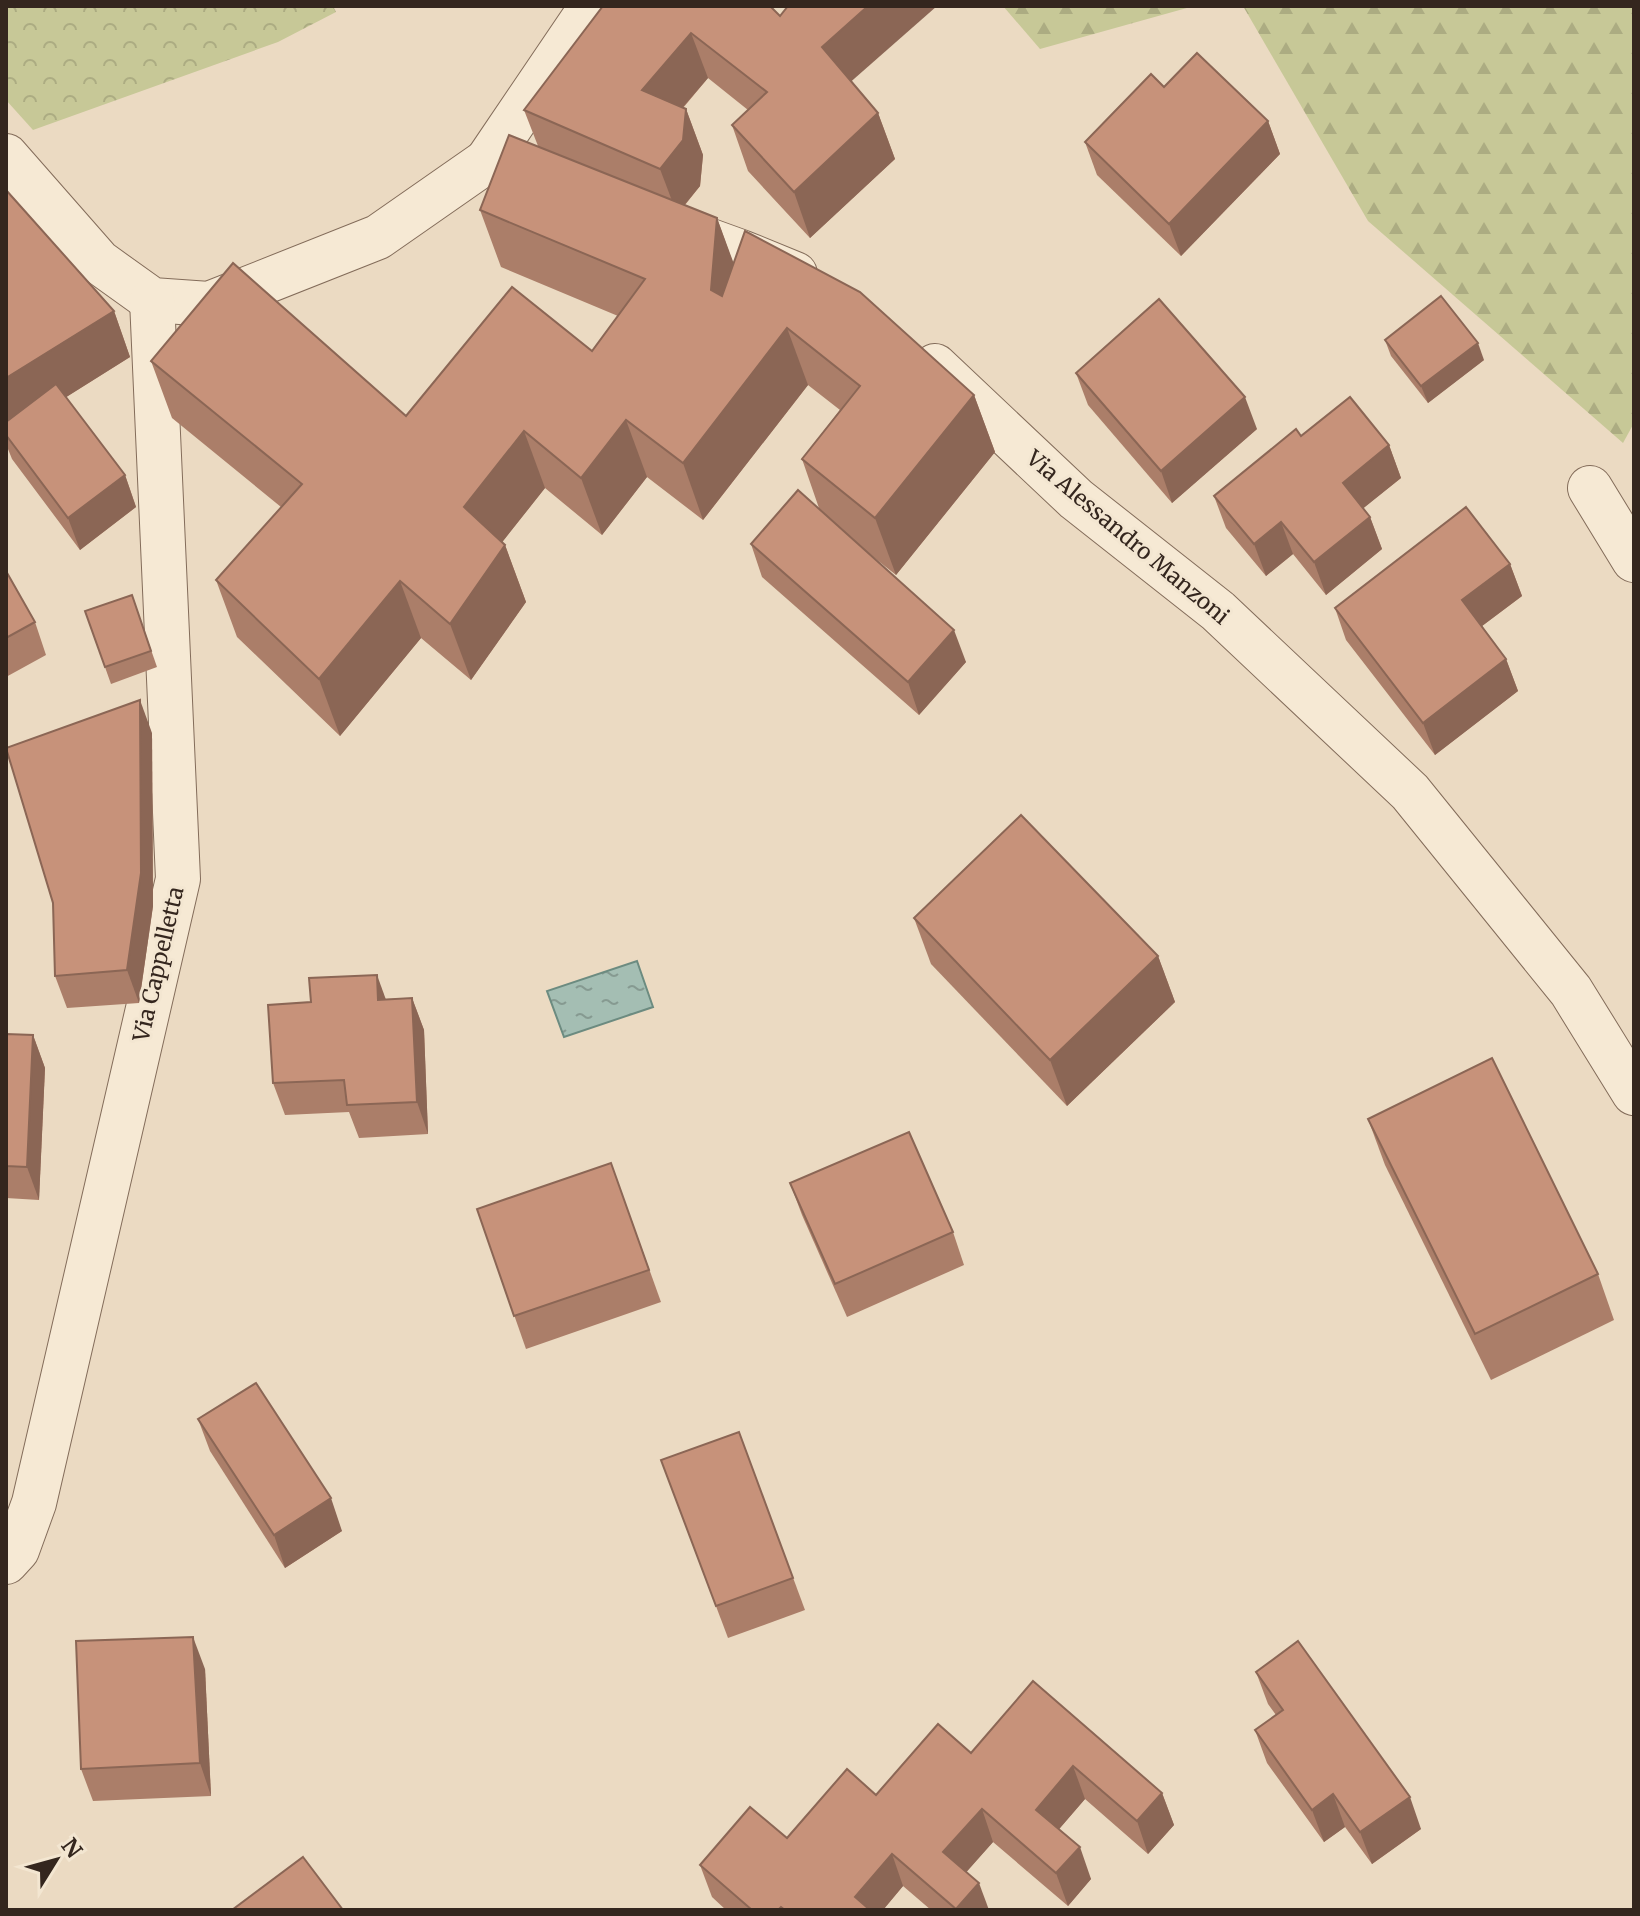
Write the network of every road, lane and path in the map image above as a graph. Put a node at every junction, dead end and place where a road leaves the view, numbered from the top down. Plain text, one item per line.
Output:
1 (592, 6) edge
2 (6, 156) edge
3 (487, 161) junction
4 (592, 199) edge
5 (637, 214) edge
6 (827, 287) edge
7 (152, 300) junction
8 (904, 339) edge
9 (1590, 488) dead end
10 (1634, 560) edge
11 (1634, 1093) edge
12 (6, 1562) edge

1 - 3 street
2 - 7 street
3 - 4 street
3 - 7 street
5 - 6 street
7 - 12 street, Via Cappelletta
8 - 11 street, Via Alessandro Manzoni
9 - 10 street

